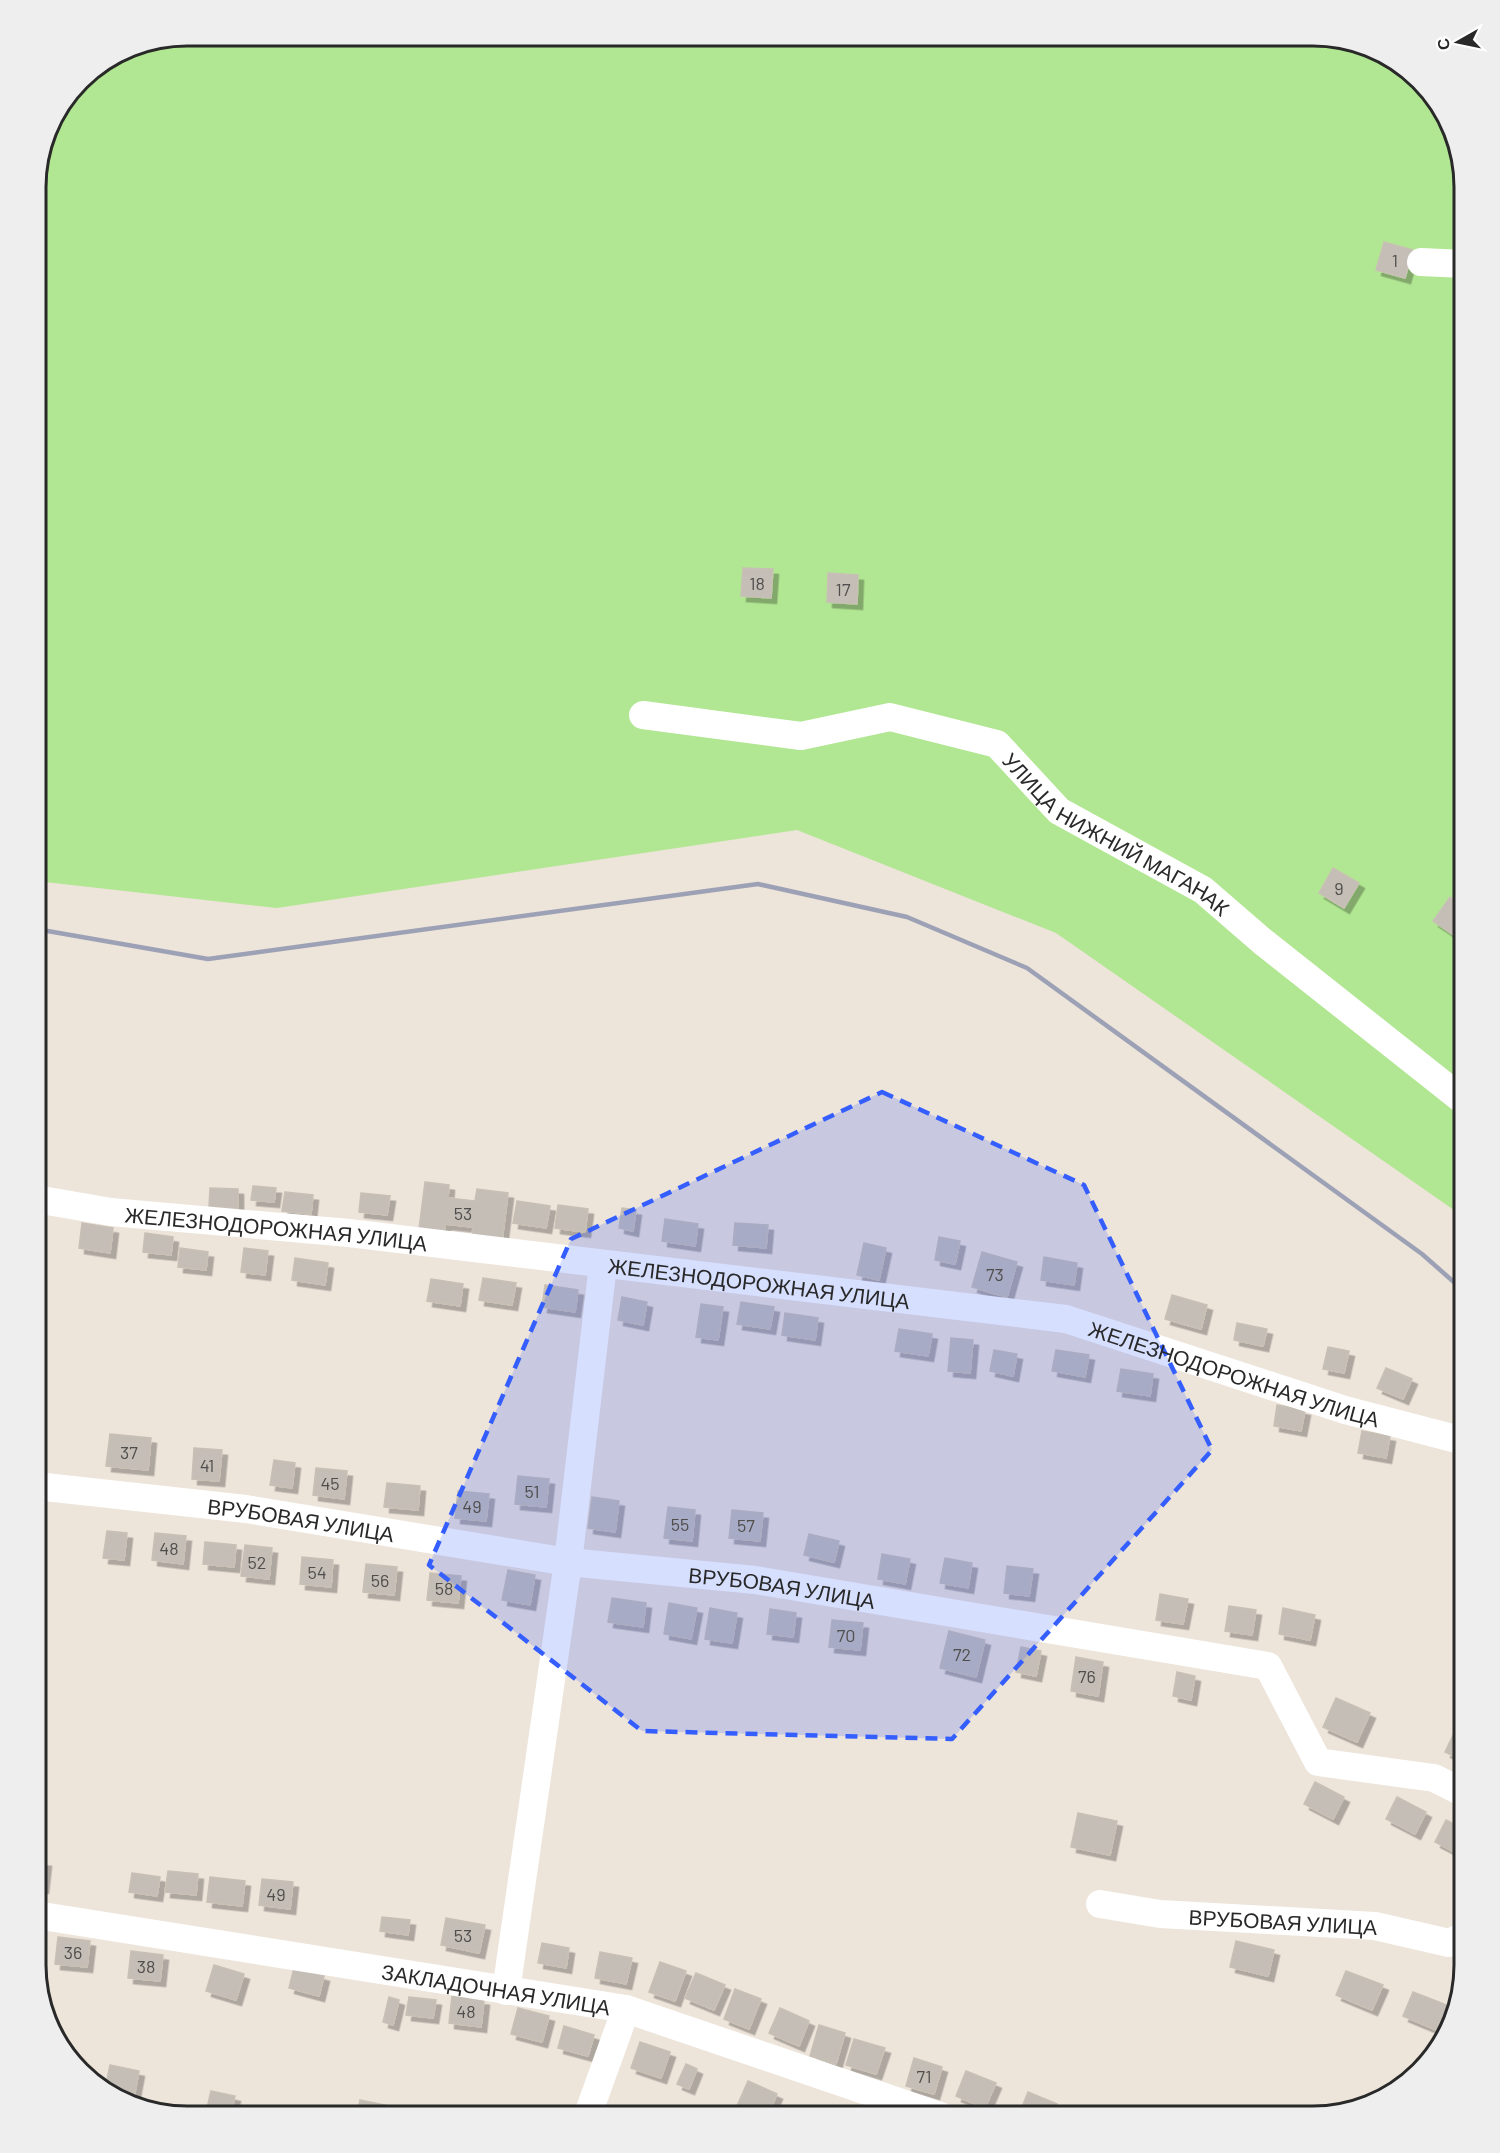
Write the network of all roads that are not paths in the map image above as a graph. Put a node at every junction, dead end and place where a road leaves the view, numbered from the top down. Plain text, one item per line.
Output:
1 (1421, 262) dead end
2 (1454, 264) edge
3 (644, 715) dead end
4 (1454, 1093) edge
5 (46, 1201) edge
6 (603, 1265) junction
7 (1454, 1438) edge
8 (46, 1487) edge
9 (568, 1562) junction
10 (1454, 1788) edge
11 (1100, 1904) dead end
12 (46, 1917) edge
13 (1454, 1941) edge
14 (506, 1991) junction
15 (626, 2009) junction
16 (591, 2106) edge
17 (911, 2106) edge

1 - 2 street
3 - 4 street, УЛИЦА НИЖНИЙ МАГАНАК
5 - 6 street, ЖЕЛЕЗНОДОРОЖНАЯ УЛИЦА
6 - 7 street, ЖЕЛЕЗНОДОРОЖНАЯ УЛИЦА
6 - 9 street
8 - 9 street, ВРУБОВАЯ УЛИЦА
9 - 10 street, ВРУБОВАЯ УЛИЦА
9 - 14 street
11 - 13 street, ВРУБОВАЯ УЛИЦА
12 - 14 street, ЗАКЛАДОЧНАЯ УЛИЦА
14 - 15 street, ЗАКЛАДОЧНАЯ УЛИЦА
15 - 16 street
15 - 17 street, ЗАКЛАДОЧНАЯ УЛИЦА

